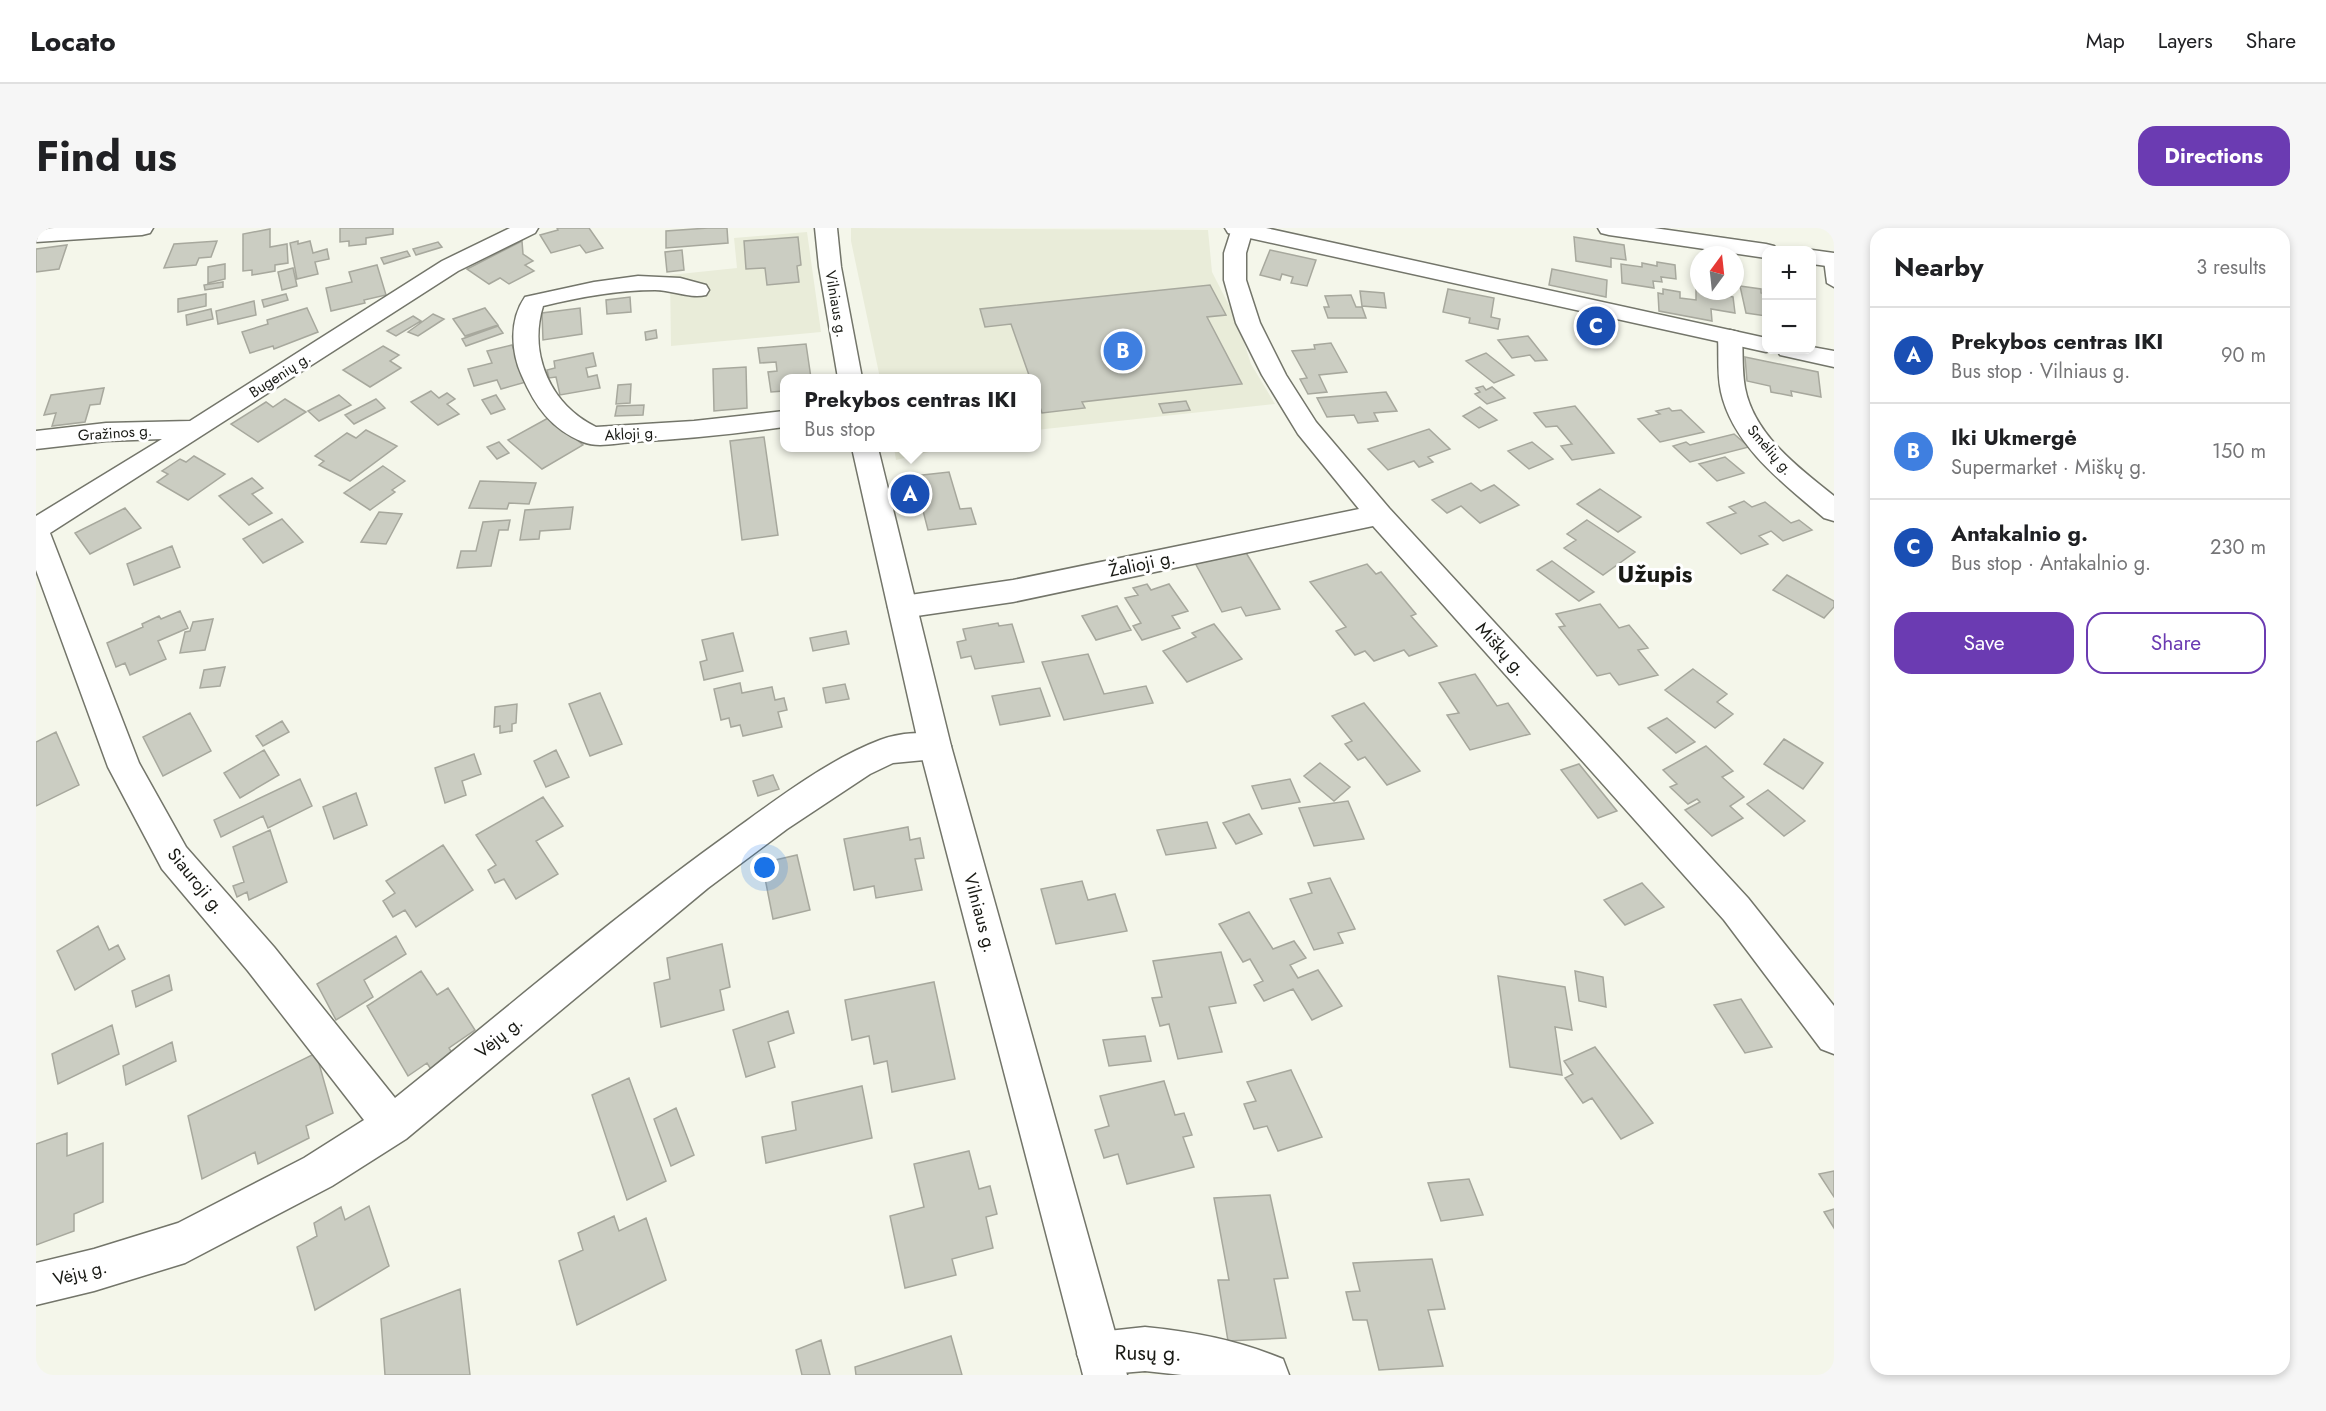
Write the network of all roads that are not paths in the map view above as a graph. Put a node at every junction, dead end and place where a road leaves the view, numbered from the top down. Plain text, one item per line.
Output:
1 (142, 228) edge
2 (527, 228) edge
3 (826, 228) edge
4 (1609, 228) edge
5 (1239, 229) edge
6 (36, 235) edge
7 (1762, 250) edge
8 (1826, 259) edge
9 (1834, 283) edge
10 (698, 290) dead end
11 (1730, 337) junction
12 (1762, 344) edge
13 (1809, 354) edge
14 (1834, 359) edge
15 (849, 374) edge
16 (780, 419) edge
17 (195, 429) junction
18 (36, 440) edge
19 (866, 452) edge
20 (1834, 511) edge
21 (1379, 514) junction
22 (36, 531) edge
23 (903, 607) junction
24 (935, 746) junction
25 (1834, 1036) edge
26 (392, 1125) junction
27 (36, 1284) edge
28 (1102, 1364) edge
29 (1266, 1375) edge

1 - 6 street
2 - 17 street, Bugenių g.
3 - 15 street, Vilniaus g.
4 - 7 street
5 - 11 street
5 - 21 street, Miškų g.
8 - 9 lane
10 - 16 street, Akloji g.
11 - 12 street
11 - 20 street, Smėlių g.
13 - 14 street
17 - 18 street, Gražinos g.
17 - 22 street, Bugenių g.
19 - 23 street, Vilniaus g.
21 - 23 street, Žalioji g.
21 - 25 street, Miškų g.
22 - 26 street, Siauroji g.
23 - 24 street, Vilniaus g.
24 - 26 street, Vėjų g.
24 - 28 street, Vilniaus g.
26 - 27 street, Vėjų g.
28 - 29 street, Rusų g.

